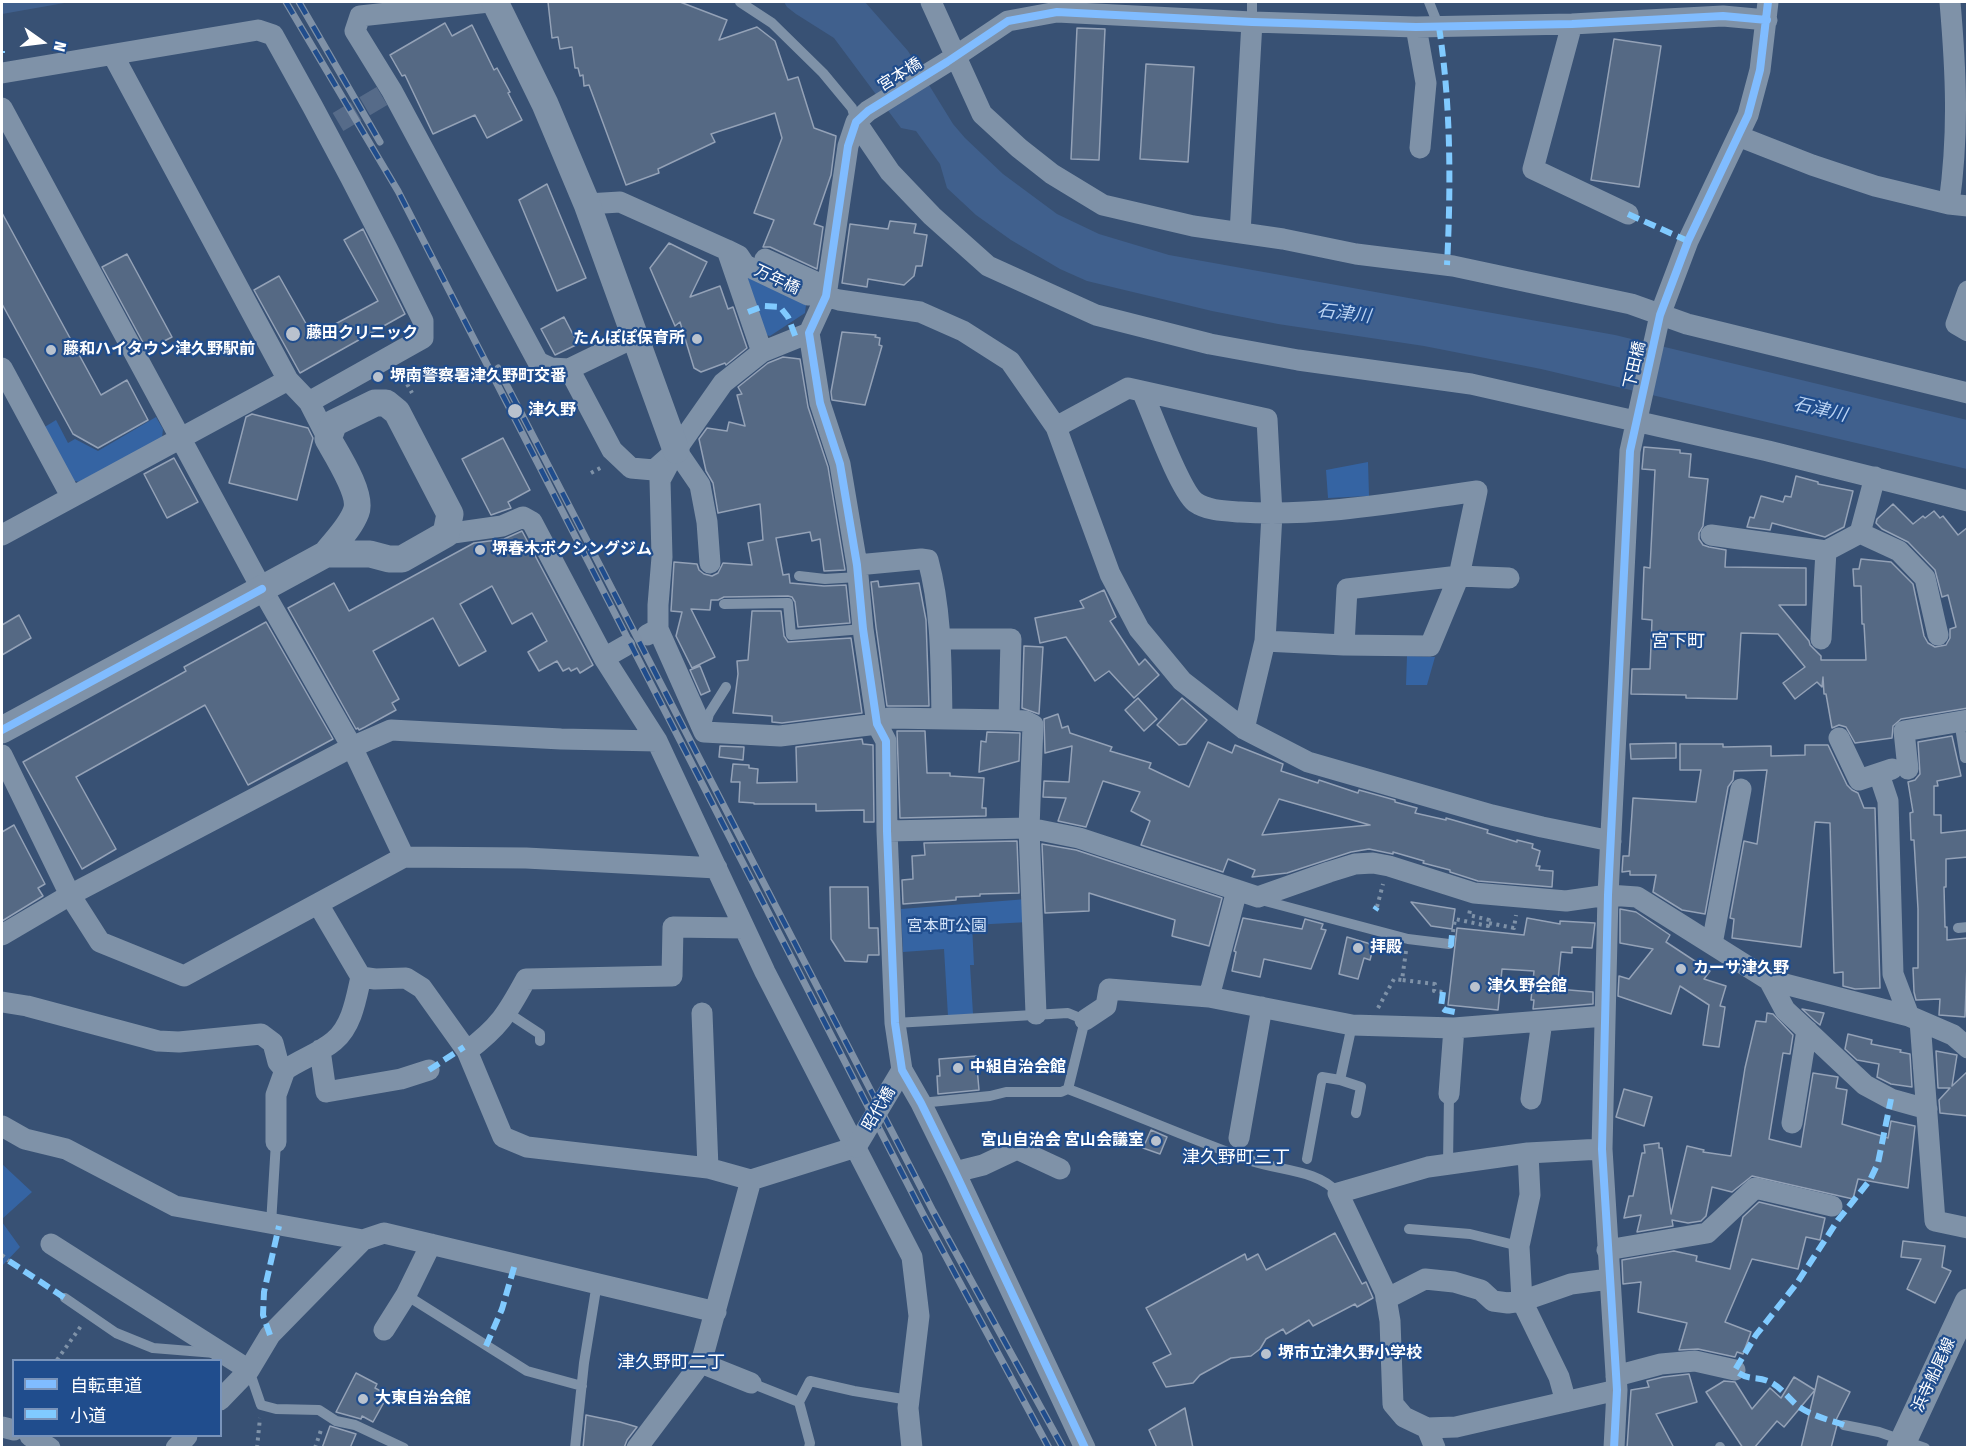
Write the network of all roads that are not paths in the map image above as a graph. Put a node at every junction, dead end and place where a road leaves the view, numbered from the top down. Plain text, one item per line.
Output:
1 (489, 2) edge
2 (495, 2) edge
3 (740, 2) edge
4 (931, 2) edge
5 (1429, 2) edge
6 (1950, 2) edge
7 (1768, 11) edge
8 (1252, 12) edge
9 (1572, 24) junction
10 (1416, 27) junction
11 (1439, 27) junction
12 (113, 55) junction
13 (952, 59) junction
14 (2, 73) edge
15 (2, 108) edge
16 (862, 116) junction
17 (1738, 136) junction
18 (1420, 148) dead end
19 (587, 204) junction
20 (1958, 205) edge
21 (1628, 214) dead end
22 (1240, 233) junction
23 (737, 257) junction
24 (1968, 291) edge
25 (818, 295) junction
26 (1660, 315) junction
27 (1968, 331) edge
28 (809, 333) junction
29 (635, 336) junction
30 (762, 352) junction
31 (2, 368) edge
32 (569, 369) junction
33 (288, 380) junction
34 (1142, 391) junction
35 (1968, 393) edge
36 (309, 402) junction
37 (1636, 421) junction
38 (1056, 427) junction
39 (179, 438) junction
40 (328, 439) junction
41 (676, 450) junction
42 (1875, 477) junction
43 (71, 496) junction
44 (1968, 501) edge
45 (1272, 514) junction
46 (1860, 533) junction
47 (446, 534) junction
48 (2, 535) edge
49 (1711, 535) dead end
50 (1826, 551) junction
51 (326, 554) junction
52 (710, 563) dead end
53 (857, 571) junction
54 (799, 576) dead end
55 (1459, 576) junction
56 (1509, 578) dead end
57 (262, 589) junction
58 (724, 604) dead end
59 (863, 629) junction
60 (1938, 635) dead end
61 (941, 639) junction
62 (1821, 639) dead end
63 (1265, 641) junction
64 (1344, 645) junction
65 (625, 646) dead end
66 (604, 658) junction
67 (726, 687) dead end
68 (942, 719) junction
69 (1009, 720) junction
70 (1963, 720) edge
71 (877, 724) junction
72 (1244, 729) junction
73 (2, 730) edge
74 (704, 732) junction
75 (1839, 738) dead end
76 (657, 741) junction
77 (352, 747) junction
78 (2, 755) edge
79 (1965, 758) dead end
80 (1893, 771) junction
81 (1741, 789) dead end
82 (1029, 828) junction
83 (887, 831) junction
84 (1611, 841) junction
85 (404, 857) junction
86 (717, 868) junction
87 (1237, 890) junction
88 (70, 895) junction
89 (1608, 895) junction
90 (1258, 897) junction
91 (318, 904) junction
92 (744, 928) junction
93 (2, 935) edge
94 (1450, 940) road end
95 (1712, 944) junction
96 (361, 977) junction
97 (1769, 980) junction
98 (1209, 996) junction
99 (2, 1002) edge
100 (1262, 1007) junction
101 (508, 1013) junction
102 (702, 1013) dead end
103 (1036, 1014) junction
104 (1605, 1017) junction
105 (1915, 1018) junction
106 (1085, 1020) junction
107 (1542, 1022) junction
108 (896, 1023) junction
109 (1361, 1026) junction
110 (1454, 1028) junction
111 (1807, 1030) junction
112 (540, 1041) dead end
113 (1968, 1048) edge
114 (320, 1050) junction
115 (467, 1051) junction
116 (285, 1070) junction
117 (429, 1070) dead end
118 (902, 1070) junction
119 (1340, 1080) junction
120 (1068, 1089) junction
121 (1449, 1094) joint
122 (1531, 1099) dead end
123 (921, 1103) junction
124 (1927, 1109) junction
125 (1356, 1113) dead end
126 (1792, 1123) dead end
127 (2, 1126) edge
128 (1239, 1138) dead end
129 (276, 1142) joint
130 (856, 1147) junction
131 (1602, 1149) junction
132 (1528, 1153) junction
133 (1306, 1159) dead end
134 (1448, 1164) junction
135 (708, 1168) junction
136 (1060, 1168) dead end
137 (955, 1172) junction
138 (751, 1180) junction
139 (1338, 1193) junction
140 (1832, 1206) dead end
141 (271, 1224) junction
142 (1968, 1228) edge
143 (1409, 1229) dead end
144 (363, 1240) junction
145 (51, 1244) dead end
146 (431, 1244) junction
147 (1519, 1246) junction
148 (1607, 1250) junction
149 (1609, 1279) junction
150 (597, 1283) junction
151 (406, 1295) junction
152 (64, 1298) dead end
153 (1386, 1299) junction
154 (1522, 1301) junction
155 (1968, 1302) edge
156 (716, 1312) junction
157 (384, 1330) dead end
158 (224, 1354) junction
159 (701, 1363) junction
160 (249, 1370) junction
161 (1735, 1370) dead end
162 (751, 1383) joint
163 (1617, 1383) junction
164 (582, 1386) junction
165 (222, 1398) edge
166 (909, 1400) junction
167 (799, 1402) junction
168 (1566, 1402) junction
169 (1844, 1425) dead end
170 (1427, 1428) junction
171 (32, 1437) edge
172 (1909, 1445) edge
173 (50, 1448) edge
174 (404, 1448) edge
175 (575, 1448) edge
176 (637, 1448) edge
177 (808, 1448) edge
178 (912, 1448) edge
179 (1084, 1448) edge
180 (1435, 1448) edge
181 (1614, 1448) edge

1 - 32 street
2 - 19 street
3 - 16 lane
4 - 13 street
5 - 11 lane
6 - 20 street
7 - 9 street, 宮本橋
7 - 17 street, 下田橋
8 - 10 street, 宮本橋
8 - 13 street, 宮本橋
8 - 22 street
9 - 11 street, 宮本橋
9 - 21 street
10 - 11 street, 宮本橋
10 - 18 street
12 - 14 street
12 - 33 street
12 - 36 street
13 - 16 street, 宮本橋
13 - 22 street
15 - 39 street
16 - 25 street
16 - 37 street
17 - 20 street
17 - 26 street, 下田橋
19 - 23 street
19 - 29 street
22 - 26 street
23 - 25 street
23 - 30 street
24 - 27 street
25 - 28 street
25 - 38 street
26 - 35 street
26 - 37 street, 下田橋
28 - 30 street
28 - 53 street
29 - 32 street
29 - 41 street
30 - 41 street
31 - 43 street
32 - 41 street
33 - 36 street
33 - 39 street
34 - 38 street
34 - 45 street
34 - 45 street
36 - 40 street
37 - 42 street
37 - 84 street, 下田橋
38 - 72 street
39 - 43 street
39 - 57 street
40 - 47 street
40 - 51 street
41 - 52 street
41 - 74 street
42 - 44 street
42 - 46 street
43 - 48 street
45 - 55 street
45 - 63 street
46 - 50 street
46 - 60 street
47 - 51 street
47 - 66 street
49 - 50 street
50 - 62 street
51 - 57 street
53 - 54 lane
53 - 59 street
53 - 61 street
55 - 56 street
55 - 64 street
55 - 64 street
57 - 73 street
57 - 77 street
58 - 59 lane
59 - 71 street
61 - 68 street
61 - 69 street
63 - 64 street
63 - 72 street
65 - 66 street
66 - 76 street
67 - 74 lane
68 - 69 street
68 - 71 street
69 - 82 street
70 - 79 lane
70 - 80 street
71 - 74 street
71 - 83 street
72 - 84 street
75 - 80 street
76 - 77 street
76 - 86 street
77 - 85 street
77 - 88 street
78 - 88 street
80 - 105 street
81 - 95 street
82 - 83 street
82 - 87 street
82 - 103 street
83 - 108 street
84 - 89 street, 下田橋
85 - 86 street
85 - 91 street
86 - 92 street
87 - 90 street
87 - 98 street
88 - 91 street
88 - 93 street
89 - 90 street
89 - 95 street
89 - 104 street, 下田橋
90 - 94 lane
91 - 96 street
92 - 101 street
92 - 130 street
95 - 97 street
96 - 114 street
96 - 115 street
97 - 105 street
97 - 111 street
98 - 100 street
98 - 106 street
99 - 116 street
100 - 109 street
100 - 128 street
101 - 112 lane
101 - 115 street
102 - 135 street
103 - 106 lane
103 - 108 lane
104 - 107 street
104 - 131 street, 下田橋
105 - 113 street
105 - 124 street
106 - 120 lane
107 - 110 street
107 - 122 street
108 - 118 street
109 - 110 street
109 - 119 lane
110 - 121 street
111 - 124 street
111 - 126 street
114 - 116 street
114 - 117 street
115 - 135 street
116 - 129 street
118 - 123 street
118 - 130 street, 昭代橋, bridge
119 - 125 lane
119 - 133 lane
120 - 123 lane
120 - 139 lane
121 - 134 lane
123 - 137 street
124 - 142 street
127 - 141 street
129 - 141 lane
130 - 138 street
130 - 166 street
131 - 132 street
131 - 148 street, 下田橋
132 - 134 street
132 - 147 street
134 - 139 street
135 - 138 street
136 - 137 street
137 - 179 street
138 - 156 street
139 - 153 street
140 - 148 street
141 - 144 street
143 - 147 lane
144 - 146 street
144 - 160 street
145 - 158 street
146 - 150 street
146 - 151 street
147 - 154 street
148 - 149 street, 下田橋
149 - 154 street
149 - 163 street, 下田橋
150 - 156 street
150 - 164 lane
151 - 157 street
151 - 164 lane
152 - 158 lane
153 - 154 street
153 - 170 street
154 - 168 street
155 - 172 street, 浜寺船尾線
156 - 159 street
158 - 160 street
159 - 162 street
159 - 176 street
160 - 165 street
160 - 174 lane
161 - 163 street
162 - 167 lane
163 - 168 street
163 - 181 street, 下田橋
164 - 175 lane
166 - 167 lane
166 - 178 street
167 - 177 lane
168 - 170 street
169 - 172 lane
170 - 180 street
171 - 173 street

